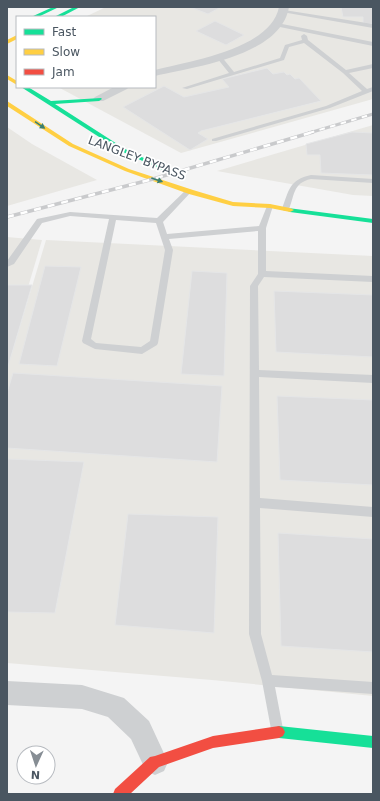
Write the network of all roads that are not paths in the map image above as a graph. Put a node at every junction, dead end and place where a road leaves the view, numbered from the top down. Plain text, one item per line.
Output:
1 (57, 7) edge
2 (78, 7) edge
3 (284, 9) edge
4 (36, 16) edge
5 (59, 16) edge
6 (277, 25) junction
7 (373, 26) edge
8 (303, 30) junction
9 (16, 38) edge
10 (305, 41) junction
11 (7, 42) edge
12 (373, 44) edge
13 (219, 57) junction
14 (373, 66) edge
15 (345, 72) junction
16 (156, 73) edge
17 (233, 74) junction
18 (7, 77) edge
19 (16, 82) edge
20 (26, 88) edge
21 (121, 88) edge
22 (185, 88) dead end
23 (373, 89) edge
24 (366, 92) junction
25 (7, 103) edge
26 (51, 103) junction
27 (97, 103) joint
28 (214, 140) dead end
29 (174, 173) dead end
30 (373, 181) edge
31 (189, 191) junction
32 (252, 196) dead end
33 (270, 206) junction
34 (286, 209) junction
35 (113, 217) junction
36 (159, 221) junction
37 (373, 221) edge
38 (262, 228) junction
39 (165, 237) junction
40 (7, 264) edge
41 (262, 274) junction
42 (373, 279) edge
43 (254, 373) junction
44 (373, 379) edge
45 (255, 503) junction
46 (373, 512) edge
47 (268, 681) junction
48 (373, 688) edge
49 (7, 693) edge
50 (278, 732) junction
51 (373, 742) edge
52 (155, 762) junction
53 (120, 794) edge

1 - 4 main road
2 - 5 main road
3 - 6 street
3 - 7 lane
6 - 8 lane
6 - 13 street
8 - 10 lane
8 - 12 lane
9 - 11 main road
10 - 15 lane
10 - 17 lane
13 - 16 street
13 - 17 lane
14 - 15 lane
15 - 24 lane
17 - 22 lane
18 - 19 main road
20 - 26 main road, LANGLEY BYPASS
21 - 27 street
23 - 24 lane
24 - 28 lane
25 -> 31 main road, LANGLEY BYPASS
26 - 27 main road
26 - 29 main road, LANGLEY BYPASS
30 - 34 lane
31 - 33 main road, LANGLEY BYPASS
31 - 36 lane
32 - 33 main road, LANGLEY BYPASS
33 - 34 main road, LANGLEY BYPASS
33 - 38 lane
34 - 37 main road, LANGLEY BYPASS
35 - 36 lane
35 - 39 lane
35 - 40 lane
36 - 39 lane
38 - 39 lane
38 - 41 lane
41 - 42 lane
41 - 43 lane
43 - 44 lane
43 - 45 lane
45 - 46 lane
45 - 47 lane
47 - 48 lane
47 - 50 lane
49 - 52 street
50 - 51 main road
50 - 52 main road
52 - 53 main road

